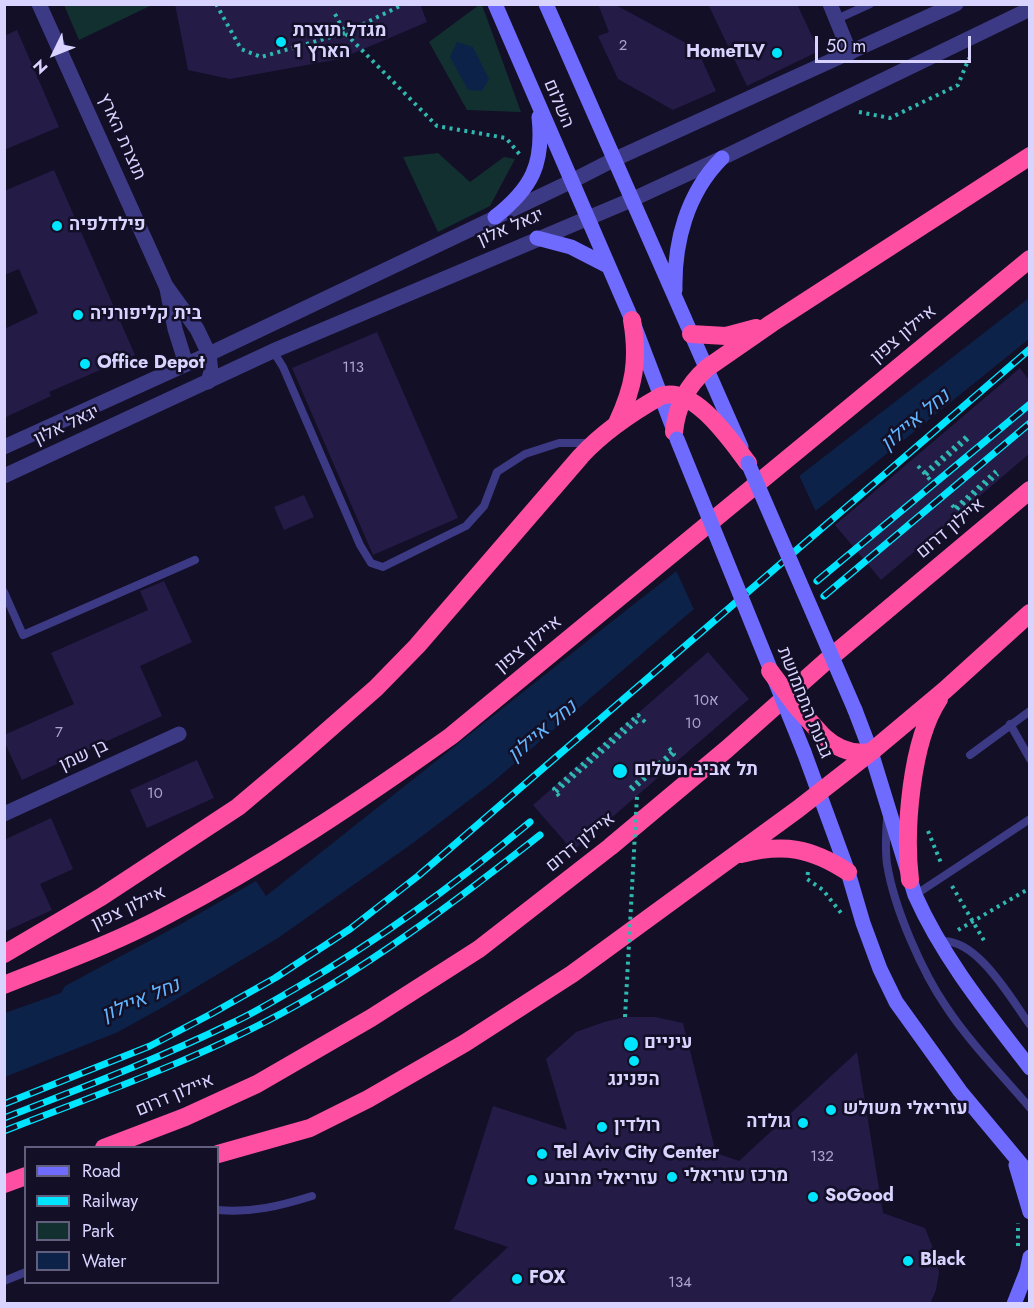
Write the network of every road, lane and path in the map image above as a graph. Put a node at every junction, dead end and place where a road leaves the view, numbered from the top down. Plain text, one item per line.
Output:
1 (39, 4) edge
2 (216, 4) edge
3 (404, 4) edge
4 (495, 4) edge
5 (546, 4) edge
6 (830, 4) edge
7 (870, 4) edge
8 (956, 4) edge
9 (1029, 9) edge
10 (335, 14) dead end
11 (837, 20) junction
12 (345, 33) junction
13 (850, 53) junction
14 (971, 54) dead end
15 (538, 108) junction
16 (853, 111) dead end
17 (1029, 156) edge
18 (722, 158) junction
19 (613, 160) junction
20 (535, 171) junction
21 (570, 182) junction
22 (631, 200) junction
23 (495, 217) junction
24 (587, 218) junction
25 (537, 238) junction
26 (1029, 259) edge
27 (608, 266) junction
28 (166, 286) junction
29 (676, 299) junction
30 (632, 320) junction
31 (772, 323) junction
32 (691, 334) junction
33 (273, 351) junction
34 (208, 354) junction
35 (186, 364) junction
36 (707, 368) junction
37 (208, 382) junction
38 (661, 396) junction
39 (683, 397) junction
40 (714, 408) junction
41 (617, 423) junction
42 (676, 435) junction
43 (968, 437) dead end
44 (593, 443) junction
45 (4, 447) edge
46 (748, 463) joint
47 (918, 466) dead end
48 (997, 472) dead end
49 (925, 474) junction
50 (4, 476) edge
51 (932, 482) dead end
52 (1029, 490) edge
53 (953, 506) dead end
54 (195, 560) dead end
55 (4, 592) edge
56 (1029, 613) edge
57 (770, 671) junction
58 (945, 690) junction
59 (1029, 711) edge
60 (646, 723) dead end
61 (1010, 724) junction
62 (179, 734) dead end
63 (671, 750) dead end
64 (871, 752) junction
65 (970, 755) dead end
66 (1029, 759) edge
67 (631, 789) dead end
68 (819, 793) junction
69 (558, 794) dead end
70 (637, 796) dead end
71 (888, 808) junction
72 (4, 814) edge
73 (1029, 819) edge
74 (925, 821) dead end
75 (731, 857) junction
76 (848, 873) junction
77 (945, 874) junction
78 (912, 887) junction
79 (1029, 888) edge
80 (972, 922) junction
81 (938, 942) junction
82 (990, 952) dead end
83 (4, 954) edge
84 (4, 985) edge
85 (625, 1017) dead end
86 (1029, 1025) edge
87 (1029, 1068) edge
88 (1029, 1108) edge
89 (110, 1146) edge
90 (219, 1154) edge
91 (1012, 1154) junction
92 (1029, 1175) edge
93 (24, 1177) edge
94 (4, 1184) edge
95 (24, 1186) edge
96 (4, 1189) edge
97 (312, 1197) dead end
98 (219, 1210) edge
99 (1029, 1212) edge
100 (1029, 1257) edge
101 (24, 1273) edge
102 (4, 1281) edge
103 (1014, 1304) edge

1 - 28 street, תוצרת הארץ
2 - 12 path
3 - 12 path
4 - 15 main road, השלום
5 - 19 main road, השלום
6 - 11 street
7 - 11 lane
8 - 13 street, יגאל אלון
9 - 18 street, יגאל אלון
10 - 12 path
11 - 13 street
12 - 20 path
13 - 19 street, יגאל אלון
14 - 16 path
15 - 20 main road
15 - 21 main road, השלום
17 - 31 highway
18 - 22 street, יגאל אלון
18 - 29 main road
19 - 21 street, יגאל אלון
19 - 22 main road, השלום
20 - 23 main road
21 - 23 street, יגאל אלון
21 - 24 main road, השלום
22 - 24 street, יגאל אלון
22 - 29 main road
23 - 34 street, יגאל אלון
24 - 25 street, יגאל אלון
24 - 27 main road, גבעת התחמושת
25 - 27 main road
25 - 33 street, יגאל אלון
26 - 84 highway, איילון צפון
27 - 30 main road, גבעת התחמושת
28 - 34 street, תוצרת הארץ
28 - 35 street, תוצרת הארץ
29 - 32 main road
30 - 38 main road, גבעת התחמושת
30 - 41 highway
31 - 32 highway
31 - 36 highway
32 - 36 main road
33 - 37 street, יגאל אלון
33 - 44 lane
34 - 35 street, יגאל אלון
34 - 37 street, תוצרת הארץ
35 - 45 street, יגאל אלון
36 - 39 highway
36 - 40 main road
37 - 50 street, יגאל אלון
38 - 39 highway
38 - 41 highway
38 - 42 main road, גבעת התחמושת
39 - 40 highway
39 - 42 highway
40 - 46 highway
41 - 44 highway
42 - 57 main road, גבעת התחמושת, bridge
43 - 49 path
44 - 83 highway
46 - 64 main road, bridge
47 - 49 path
48 - 53 path
49 - 51 path
52 - 89 highway, איילון דרום
54 - 55 lane
56 - 58 highway
57 - 64 highway, bridge
57 - 68 main road, גבעת התחמושת, bridge
58 - 64 highway
58 - 78 highway
59 - 61 lane
60 - 69 path
61 - 65 lane
61 - 66 lane
62 - 72 street, בן שמן
63 - 67 path
64 - 68 highway
64 - 71 main road
68 - 75 highway
68 - 76 main road, גבעת התחמושת
70 - 85 path, bridge
71 - 78 main road
71 - 88 lane
73 - 77 lane
74 - 77 path
75 - 76 highway
75 - 90 highway
76 - 91 main road, גבעת התחמושת
77 - 78 lane
77 - 80 path
78 - 81 main road
79 - 80 path
80 - 81 path
80 - 82 path
81 - 86 lane
81 - 87 main road
91 - 92 main road, גבעת התחמושת
91 - 99 main road
93 - 94 highway
95 - 96 highway
97 - 98 lane
100 - 103 main road
101 - 102 lane

